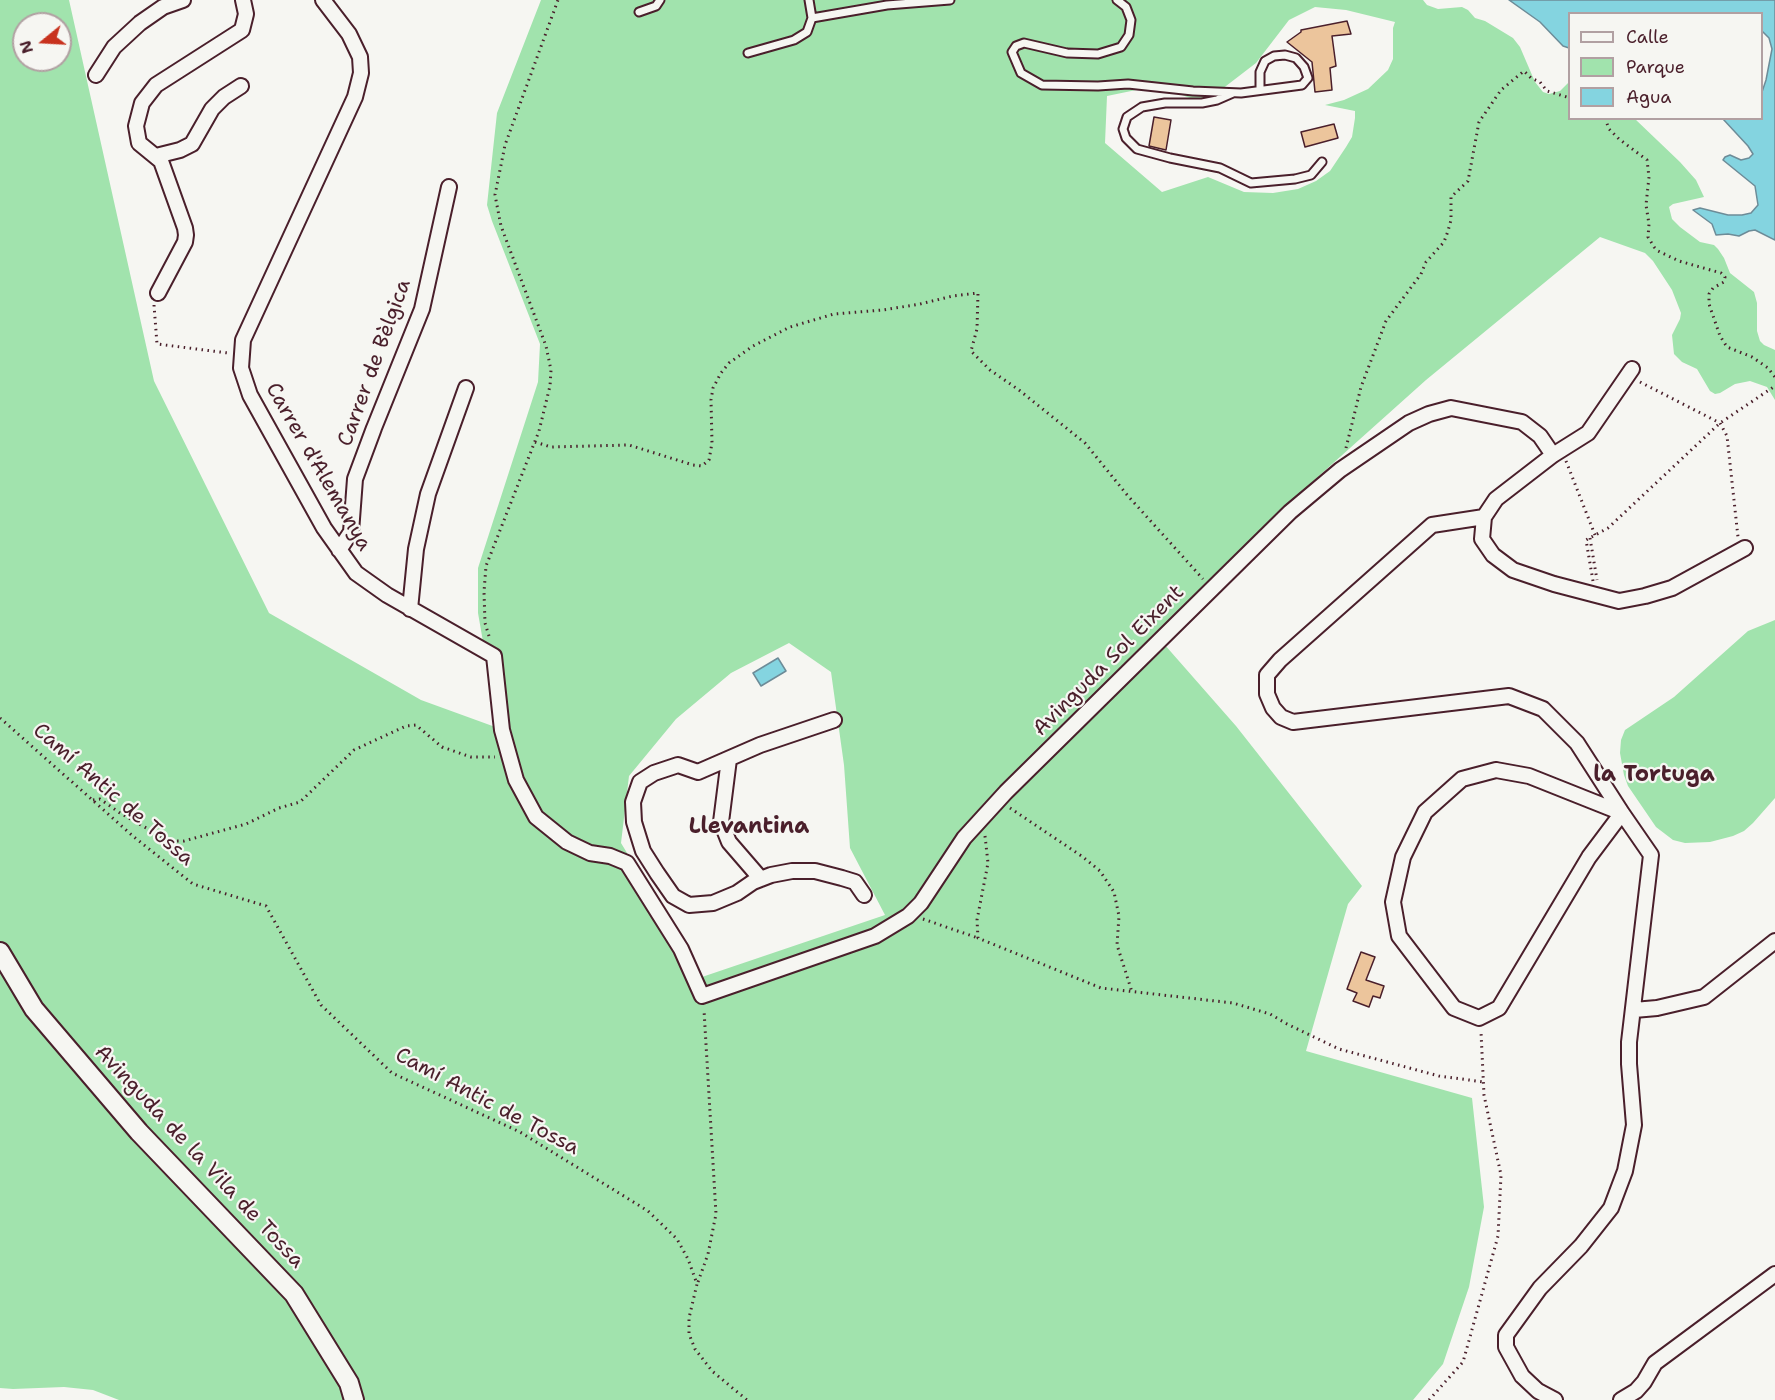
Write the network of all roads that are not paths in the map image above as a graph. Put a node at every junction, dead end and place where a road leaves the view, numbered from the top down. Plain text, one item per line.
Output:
1 (183, 0) edge
2 (243, 0) edge
3 (323, 0) edge
4 (660, 0) edge
5 (809, 0) edge
6 (950, 0) edge
7 (1117, 0) edge
8 (161, 4) edge
9 (639, 12) dead end
10 (812, 18) junction
11 (748, 53) dead end
12 (96, 75) dead end
13 (241, 86) dead end
14 (1260, 90) junction
15 (1236, 92) junction
16 (156, 156) junction
17 (1322, 162) dead end
18 (449, 187) dead end
19 (158, 293) road end
20 (1630, 373) road end
21 (466, 388) dead end
22 (1553, 455) junction
23 (1484, 517) junction
24 (1745, 548) dead end
25 (339, 550) junction
26 (410, 609) junction
27 (834, 720) dead end
28 (729, 759) junction
29 (1622, 813) junction
30 (643, 851) junction
31 (627, 863) junction
32 (761, 879) junction
33 (864, 895) dead end
34 (1775, 941) edge
35 (0, 952) edge
36 (1634, 1010) junction
37 (1775, 1274) edge
38 (354, 1400) edge
39 (1555, 1400) edge
40 (1621, 1400) edge

1 - 8 street
2 - 16 street
3 - 25 street, Carrer d'Alemanya
4 - 9 lane
5 - 10 lane
6 - 10 lane
7 - 15 lane
8 - 12 street
10 - 11 lane
13 - 16 street
14 - 14 lane
14 - 15 lane
15 - 17 lane
16 - 19 street
18 - 25 street, Carrer de Bèlgica
20 - 22 street
21 - 26 street
22 - 23 street
22 - 31 street, Avinguda Sol Eixent
23 - 24 street
23 - 29 street
25 - 26 street, Carrer d'Alemanya
26 - 31 street, Carrer d'Alemanya
27 - 28 street
28 - 30 street
28 - 32 street
29 - 29 street
29 - 36 street
30 - 31 street
30 - 32 street
32 - 33 street
34 - 36 street
35 - 38 main road, Avinguda de la Vila de Tossa
36 - 39 street
37 - 40 street

